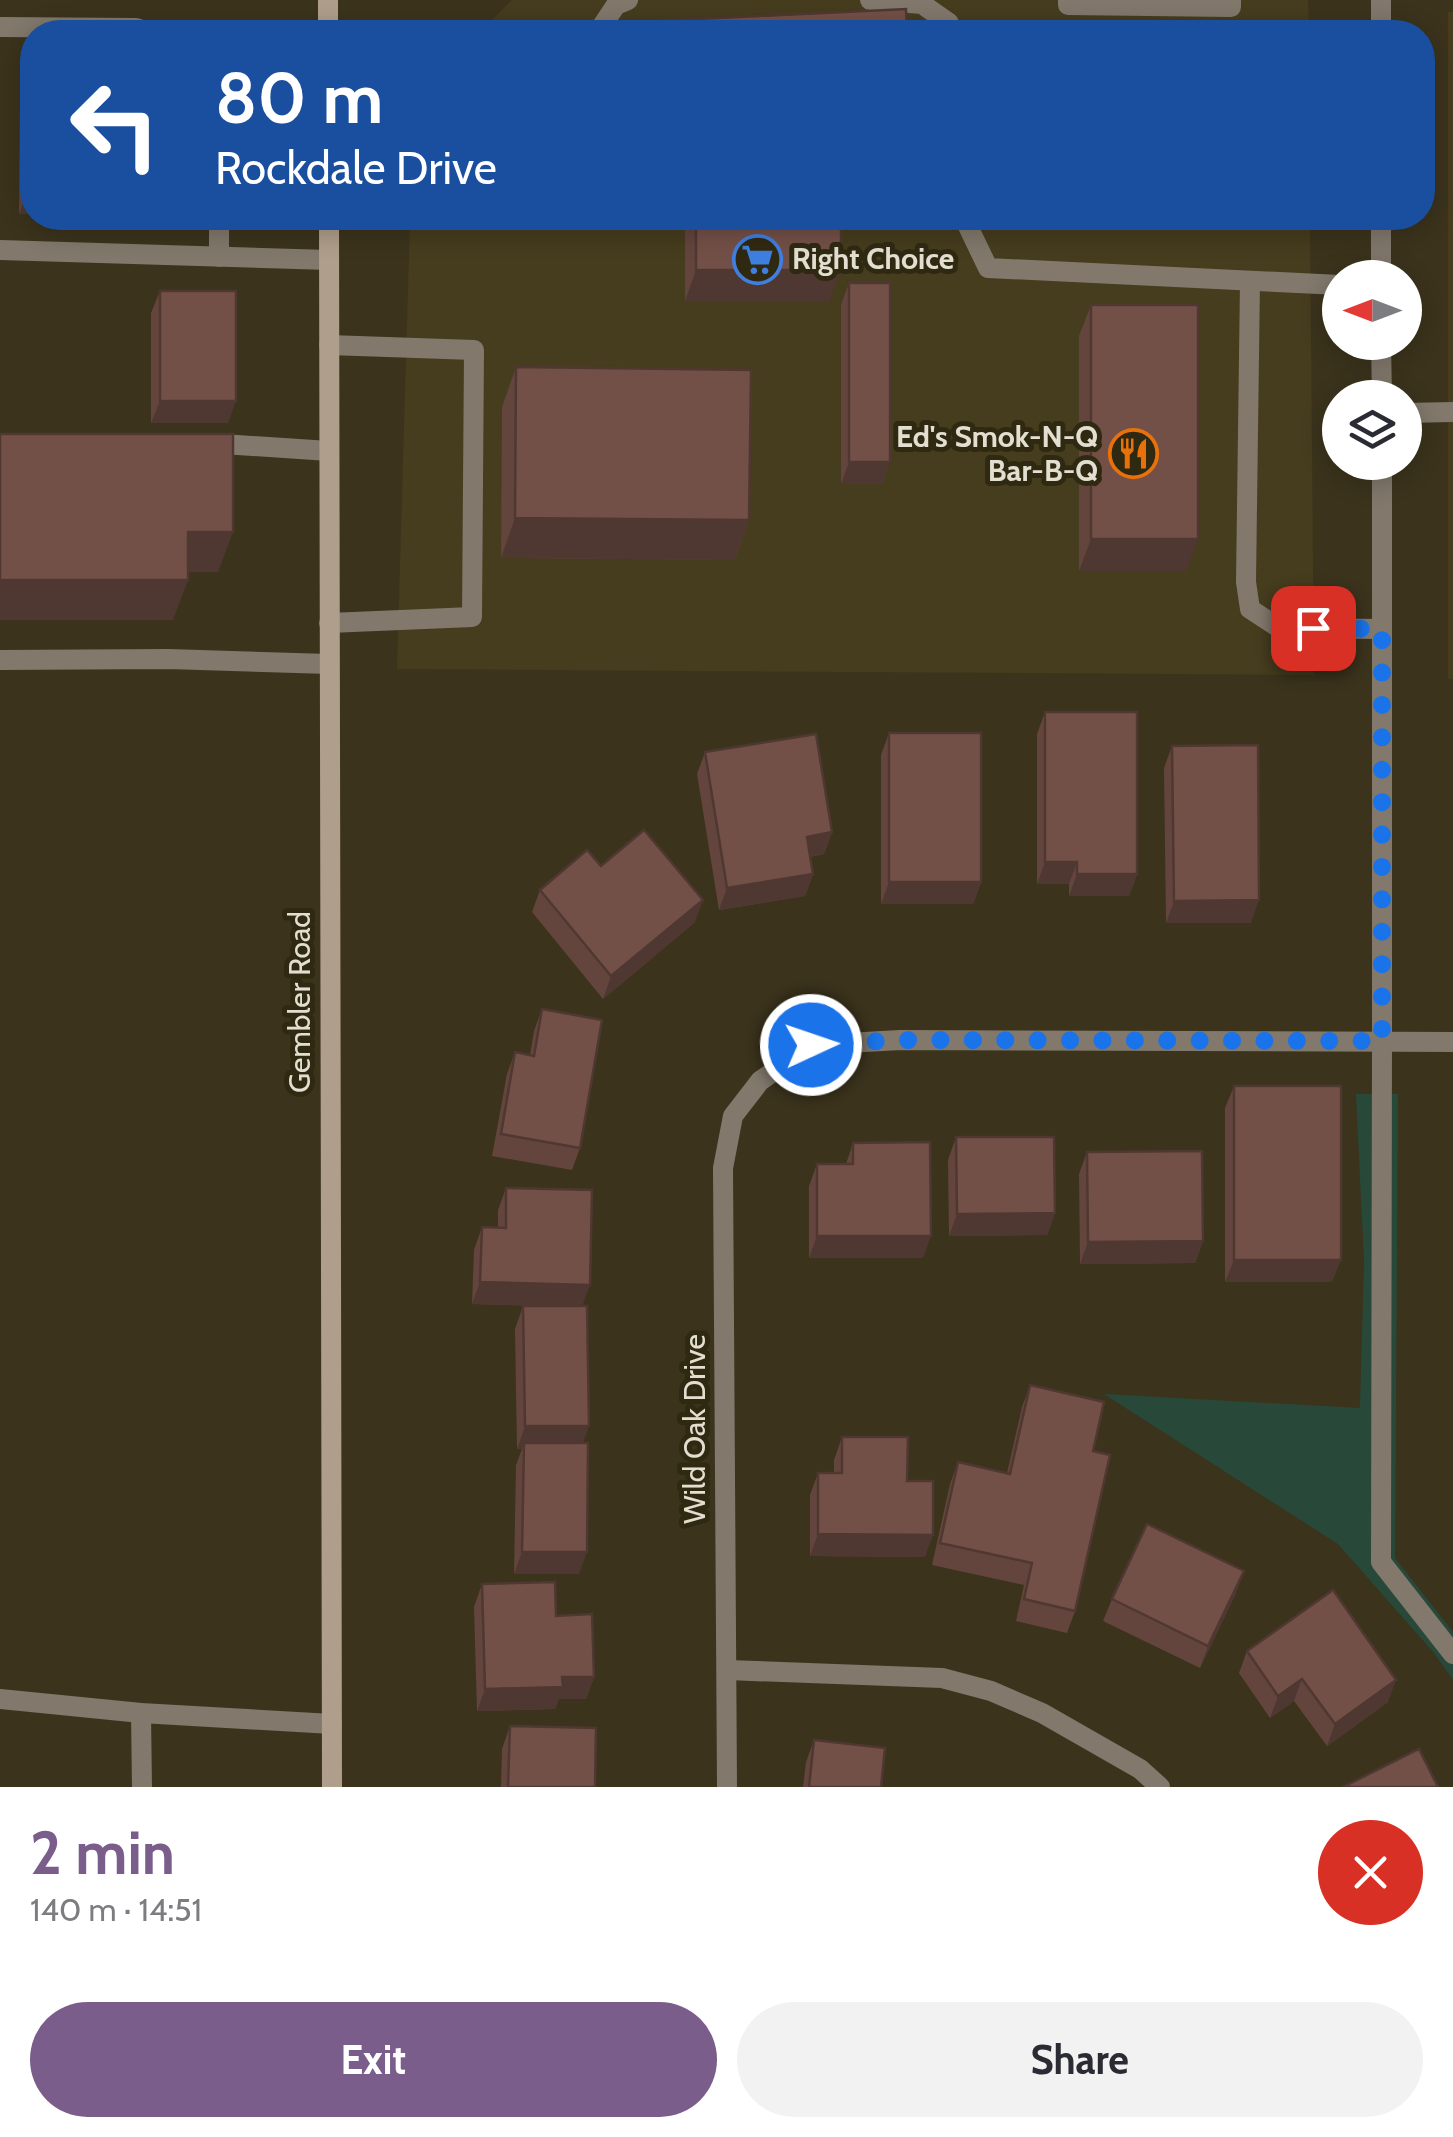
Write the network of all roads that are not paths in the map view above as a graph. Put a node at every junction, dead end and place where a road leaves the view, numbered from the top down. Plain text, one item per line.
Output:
1 (628, 0) edge
2 (870, 0) edge
3 (1068, 0) edge
4 (1231, 0) edge
5 (606, 20) edge
6 (946, 20) edge
7 (219, 230) edge
8 (329, 230) edge
9 (970, 230) edge
10 (1381, 230) edge
11 (0, 250) edge
12 (219, 258) junction
13 (329, 260) junction
14 (1381, 260) edge
15 (1250, 281) junction
16 (1322, 285) edge
17 (329, 344) junction
18 (1453, 412) edge
19 (1422, 413) edge
20 (189, 443) edge
21 (329, 451) junction
22 (1382, 480) edge
23 (330, 622) junction
24 (1382, 629) junction
25 (0, 660) edge
26 (330, 664) junction
27 (1382, 1041) junction
28 (1453, 1042) edge
29 (1453, 1654) edge
30 (726, 1670) junction
31 (0, 1699) edge
32 (140, 1713) junction
33 (332, 1724) junction
34 (142, 1787) edge
35 (332, 1787) edge
36 (726, 1787) edge
37 (1160, 1787) edge

1 - 5 street
2 - 6 street
3 - 4 street
7 - 12 street
8 - 13 main road, Gembler Road
9 - 15 street
10 - 14 street
11 - 12 street
12 - 13 street
13 - 17 main road, Gembler Road
15 - 16 street
15 - 24 street
17 - 21 main road, Gembler Road
17 - 23 street
18 - 19 street
20 - 21 street
21 - 23 main road, Gembler Road
22 - 24 street
23 - 26 main road, Gembler Road
24 - 27 street
25 - 26 street
26 - 33 main road, Gembler Road
27 - 28 street
27 - 29 street
27 - 30 street, Wild Oak Drive
30 - 36 street, Wild Oak Drive
30 - 37 street
31 - 32 street
32 - 33 street
32 - 34 street
33 - 35 main road, Gembler Road

